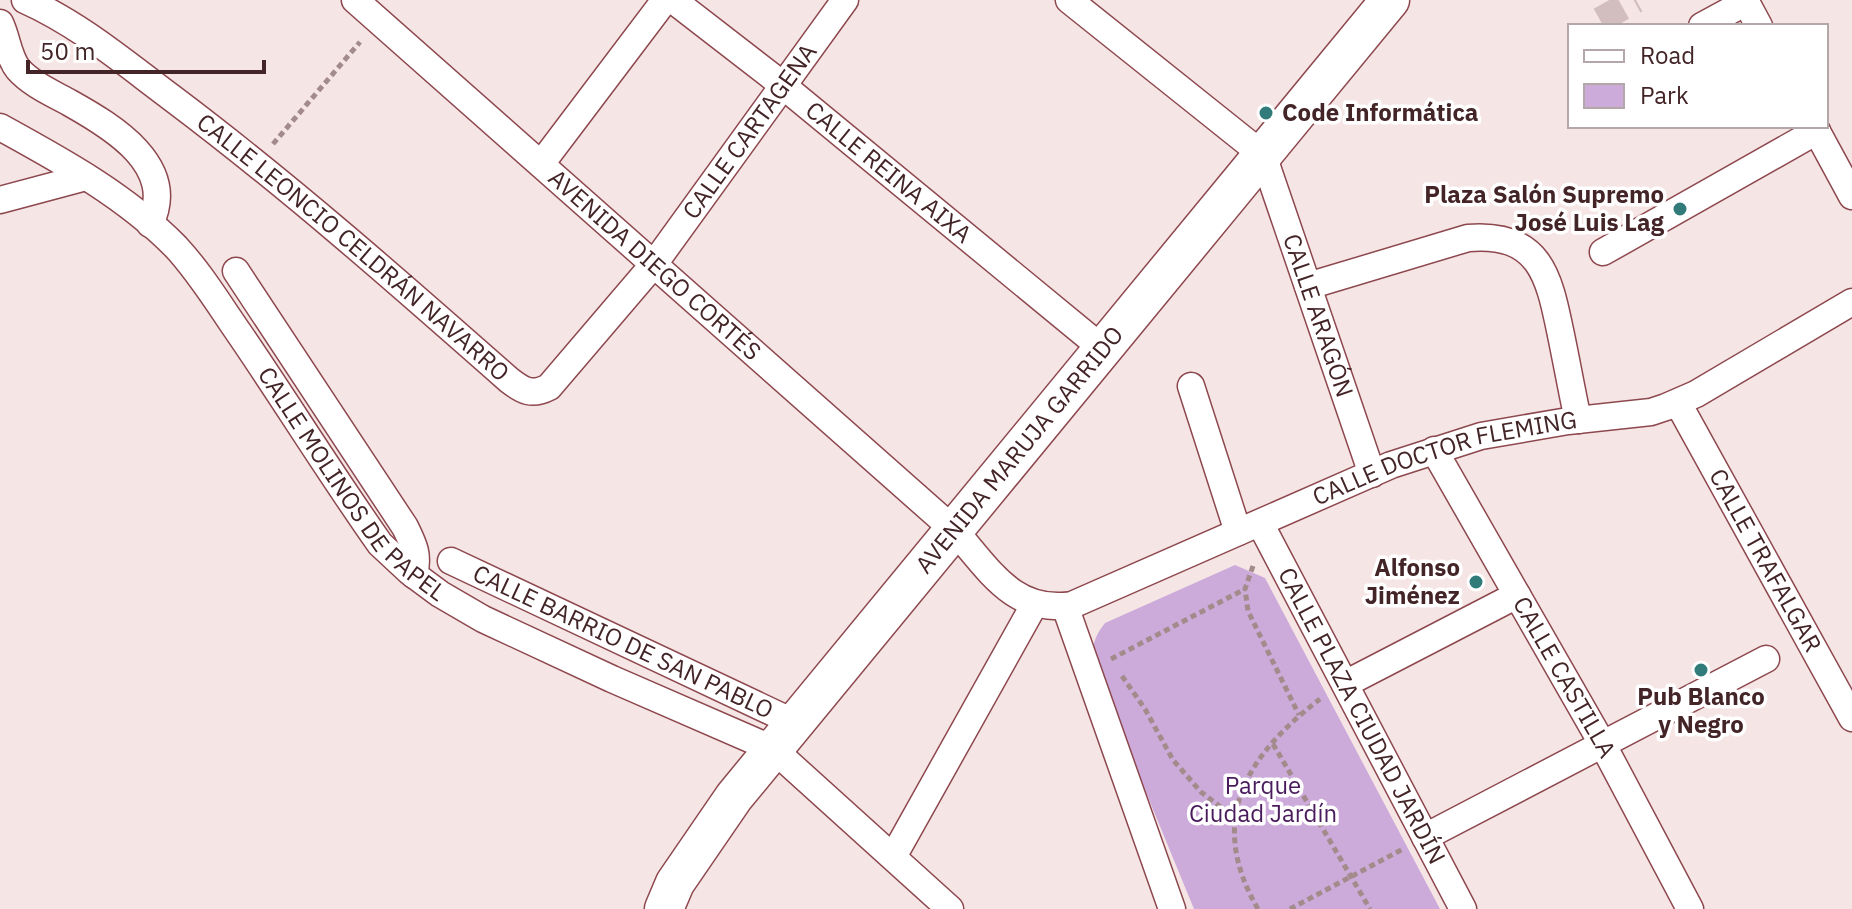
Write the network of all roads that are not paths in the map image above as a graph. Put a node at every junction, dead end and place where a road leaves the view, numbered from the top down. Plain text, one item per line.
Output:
1 (25, 0) edge
2 (665, 0) edge
3 (673, 0) edge
4 (845, 0) edge
5 (1069, 0) edge
6 (1390, 0) edge
7 (1745, 1) edge
8 (369, 8) edge
9 (0, 23) edge
10 (1705, 24) edge
11 (1758, 24) edge
12 (784, 86) junction
13 (0, 127) edge
14 (1816, 128) edge
15 (1263, 155) junction
16 (541, 164) junction
17 (86, 177) junction
18 (1852, 196) edge
19 (0, 200) edge
20 (150, 224) junction
21 (1603, 252) dead end
22 (654, 264) junction
23 (236, 271) dead end
24 (1308, 286) junction
25 (1852, 302) edge
26 (1103, 349) junction
27 (1191, 386) dead end
28 (1678, 403) junction
29 (1578, 420) junction
30 (1434, 450) junction
31 (1372, 474) junction
32 (954, 530) junction
33 (1256, 531) junction
34 (451, 561) dead end
35 (414, 575) junction
36 (1517, 595) junction
37 (1034, 605) junction
38 (1065, 606) junction
39 (1766, 659) dead end
40 (1345, 684) junction
41 (1852, 718) edge
42 (784, 736) junction
43 (1603, 745) junction
44 (1425, 837) junction
45 (893, 857) junction
46 (946, 908) edge
47 (664, 909) edge
48 (1172, 909) edge
49 (1463, 909) edge
50 (1690, 909) edge

1 - 22 street, CALLE LEONCIO CELDRÁN NAVARRO
2 - 16 street
3 - 12 street, CALLE REINA AIXA
4 - 12 street, CALLE CARTAGENA
5 - 15 street
6 - 15 main road, AVENIDA MARUJA GARRIDO
7 - 10 street
7 - 11 street
8 - 16 street, AVENIDA DIEGO CORTÉS
9 - 20 street
12 - 22 street, CALLE CARTAGENA
12 - 26 street, CALLE REINA AIXA
13 - 17 street, CALLE MOLINOS DE PAPEL
14 - 18 street
14 - 21 street
15 - 24 street, CALLE ARAGÓN
15 - 26 main road, AVENIDA MARUJA GARRIDO
16 - 22 street, AVENIDA DIEGO CORTÉS
17 - 19 street
17 - 20 street, CALLE MOLINOS DE PAPEL
20 - 35 street, CALLE MOLINOS DE PAPEL
22 - 32 street, AVENIDA DIEGO CORTÉS
23 - 35 street
24 - 29 street
24 - 31 street, CALLE ARAGÓN
25 - 28 street, CALLE DOCTOR FLEMING
26 - 32 main road, AVENIDA MARUJA GARRIDO
27 - 33 street, CALLE PLAZA CIUDAD JARDÍN
28 - 29 street, CALLE DOCTOR FLEMING
28 - 41 street, CALLE TRAFALGAR
29 - 30 street, CALLE DOCTOR FLEMING
30 - 31 street, CALLE DOCTOR FLEMING
30 - 36 street, CALLE CASTILLA
31 - 33 street, CALLE DOCTOR FLEMING
32 - 37 street
32 - 42 main road, AVENIDA MARUJA GARRIDO
33 - 38 street, CALLE DOCTOR FLEMING
33 - 40 street, CALLE PLAZA CIUDAD JARDÍN
34 - 42 street, CALLE BARRIO DE SAN PABLO
35 - 42 street, CALLE MOLINOS DE PAPEL
36 - 40 street
36 - 43 street, CALLE CASTILLA
37 - 38 street, CALLE DOCTOR FLEMING
37 - 45 street
38 - 48 street
39 - 43 street
40 - 44 street, CALLE PLAZA CIUDAD JARDÍN
42 - 45 street
42 - 47 main road, AVENIDA MARUJA GARRIDO
43 - 44 street
43 - 50 street, CALLE CASTILLA
44 - 49 street, CALLE PLAZA CIUDAD JARDÍN
45 - 46 street

